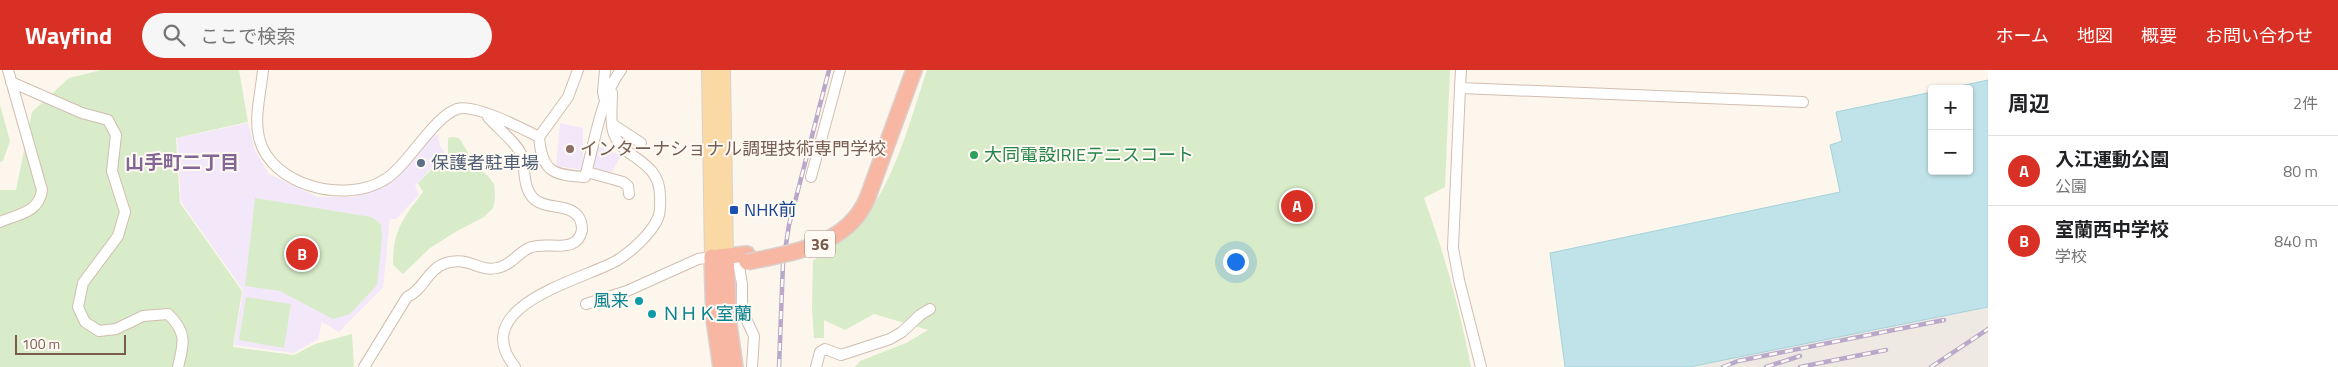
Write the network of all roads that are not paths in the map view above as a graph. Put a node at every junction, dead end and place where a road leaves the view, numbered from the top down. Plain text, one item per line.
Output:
1 (8, 70) edge
2 (263, 70) edge
3 (578, 70) edge
4 (605, 70) edge
5 (621, 70) edge
6 (709, 70) edge
7 (723, 70) edge
8 (840, 70) edge
9 (914, 70) edge
10 (1461, 70) edge
11 (11, 82) junction
12 (612, 85) junction
13 (1460, 88) junction
14 (1803, 102) dead end
15 (605, 103) junction
16 (484, 113) junction
17 (612, 124) junction
18 (539, 138) junction
19 (641, 143) dead end
20 (587, 172) junction
21 (811, 177) dead end
22 (626, 191) dead end
23 (0, 222) edge
24 (734, 259) junction
25 (586, 304) dead end
26 (930, 310) dead end
27 (178, 367) edge
28 (364, 367) edge
29 (515, 367) edge
30 (721, 367) edge
31 (735, 367) edge
32 (752, 367) edge
33 (816, 367) edge
34 (1481, 367) edge

1 - 11 street
2 - 16 street
3 - 18 street
4 - 15 street
5 - 12 street
6 - 24 main road
7 - 24 main road
8 - 21 street
9 - 24 highway, 36, bridge
10 - 13 street
11 - 23 street
11 - 27 street
12 - 15 street
12 - 17 street
13 - 14 street
13 - 34 street
15 - 20 street
16 - 18 street
16 - 28 street
17 - 19 street
17 - 29 street
18 - 20 street
20 - 22 street
24 - 25 street
24 - 30 highway
24 - 31 highway
24 - 32 street
26 - 33 street

